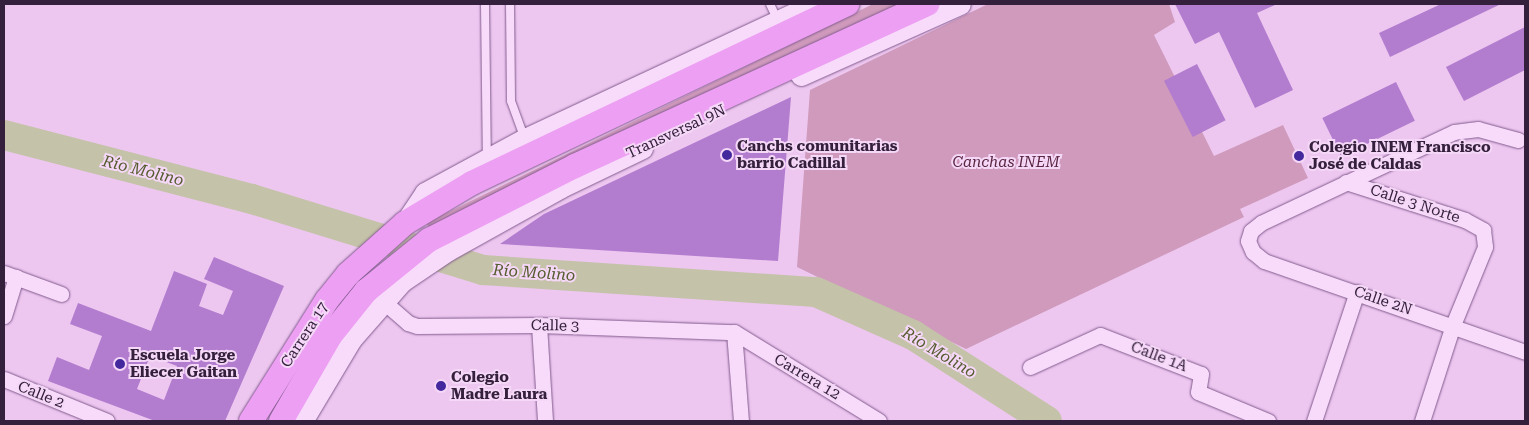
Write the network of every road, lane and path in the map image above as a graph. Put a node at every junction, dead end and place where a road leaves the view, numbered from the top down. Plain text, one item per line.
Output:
1 (485, 4) edge
2 (510, 4) edge
3 (814, 4) edge
4 (846, 4) edge
5 (928, 4) edge
6 (960, 4) edge
7 (777, 19) edge
8 (683, 128) junction
9 (652, 130) junction
10 (525, 139) junction
11 (1518, 140) dead end
12 (487, 160) junction
13 (1346, 182) junction
14 (405, 224) junction
15 (439, 245) junction
16 (398, 274) junction
17 (10, 275) edge
18 (1357, 292) junction
19 (61, 294) dead end
20 (384, 302) junction
21 (4, 316) edge
22 (539, 325) junction
23 (1453, 325) junction
24 (734, 332) junction
25 (1525, 352) edge
26 (1030, 367) dead end
27 (4, 379) edge
28 (104, 421) edge
29 (251, 421) edge
30 (281, 421) edge
31 (302, 421) edge
32 (545, 421) edge
33 (742, 421) edge
34 (880, 421) edge
35 (1268, 421) edge
36 (1314, 421) edge
37 (1422, 421) edge

1 - 12 lane
2 - 10 lane
3 - 7 main road
4 - 7 main road
5 - 9 main road, Transversal 9N
6 - 8 main road, Transversal 9N
7 - 10 main road
7 - 14 main road
8 - 9 main road
8 - 15 main road, Transversal 9N
9 - 15 main road, Transversal 9N
10 - 12 main road
11 - 13 street
12 - 14 main road
13 - 18 street, Calle 2N
13 - 23 street, Calle 3 Norte
14 - 29 main road, Carrera 17
15 - 16 main road, Transversal 9N
16 - 20 main road
16 - 30 main road, Carrera 17
17 - 19 street
17 - 21 street
18 - 23 street, Calle 2N
18 - 36 street
20 - 22 street, Calle 3
20 - 31 main road
22 - 24 street, Calle 3
22 - 32 street
23 - 25 street, Calle 2N
23 - 37 street
24 - 33 street
24 - 34 street, Carrera 12
26 - 35 street, Calle 1A
27 - 28 street, Calle 2

